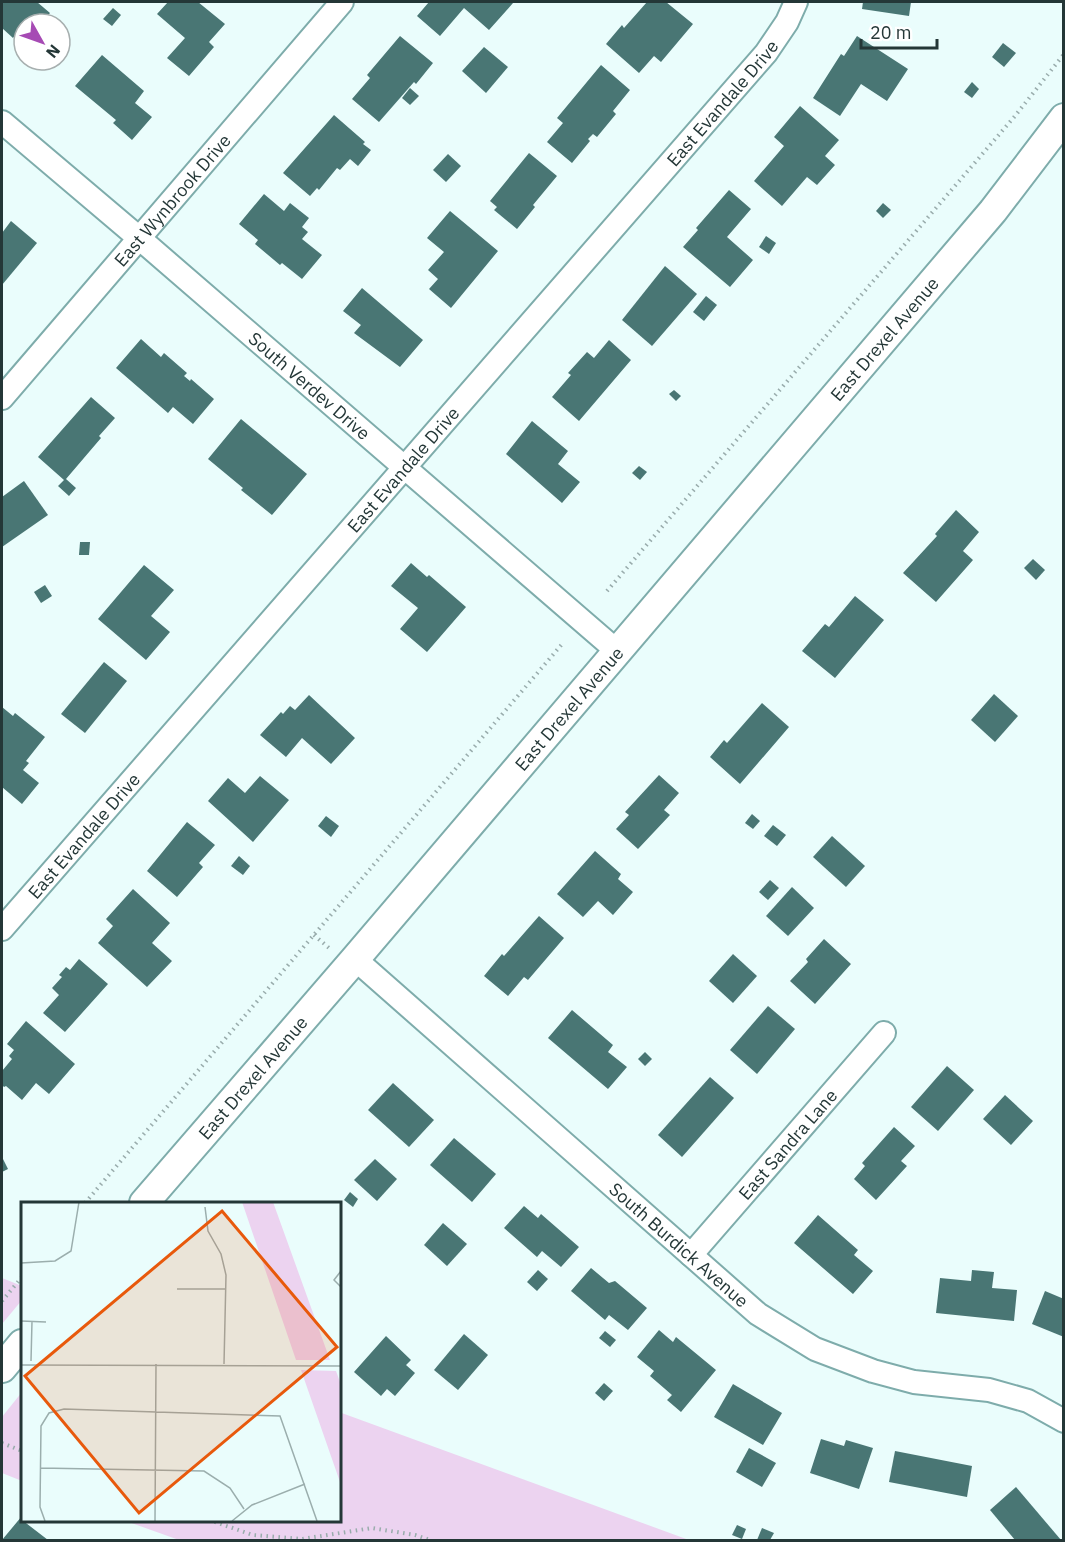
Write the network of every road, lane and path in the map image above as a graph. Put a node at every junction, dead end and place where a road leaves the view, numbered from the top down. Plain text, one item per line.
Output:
1 (342, 2) edge
2 (796, 2) edge
3 (1064, 54) edge
4 (1064, 118) edge
5 (2, 122) edge
6 (1064, 139) edge
7 (993, 211) junction
8 (139, 238) junction
9 (2, 398) edge
10 (403, 466) junction
11 (607, 591) dead end
12 (563, 643) dead end
13 (617, 651) junction
14 (2, 929) edge
15 (355, 960) junction
16 (884, 1033) dead end
17 (86, 1202) edge
18 (145, 1202) edge
19 (691, 1256) junction
20 (21, 1278) edge
21 (2, 1301) edge
22 (21, 1345) edge
23 (2, 1368) edge
24 (1064, 1421) edge
25 (2, 1443) edge
26 (21, 1451) edge
27 (212, 1521) edge
28 (430, 1540) edge

1 - 8 street, East Wynbrook Drive
2 - 10 street, East Evandale Drive
3 - 11 path
4 - 7 street, East Drexel Avenue
5 - 8 street, South Verdev Drive
6 - 7 street, East Drexel Avenue
7 - 13 street, East Drexel Avenue
8 - 9 street, East Wynbrook Drive
8 - 10 street, South Verdev Drive
10 - 13 street, South Verdev Drive
10 - 14 street, East Evandale Drive
12 - 17 path
13 - 15 street, East Drexel Avenue
15 - 18 street, East Drexel Avenue
15 - 19 street, South Burdick Avenue
16 - 19 street, East Sandra Lane
19 - 24 street, South Burdick Avenue
20 - 21 path
22 - 23 street
25 - 26 path
27 - 28 path

